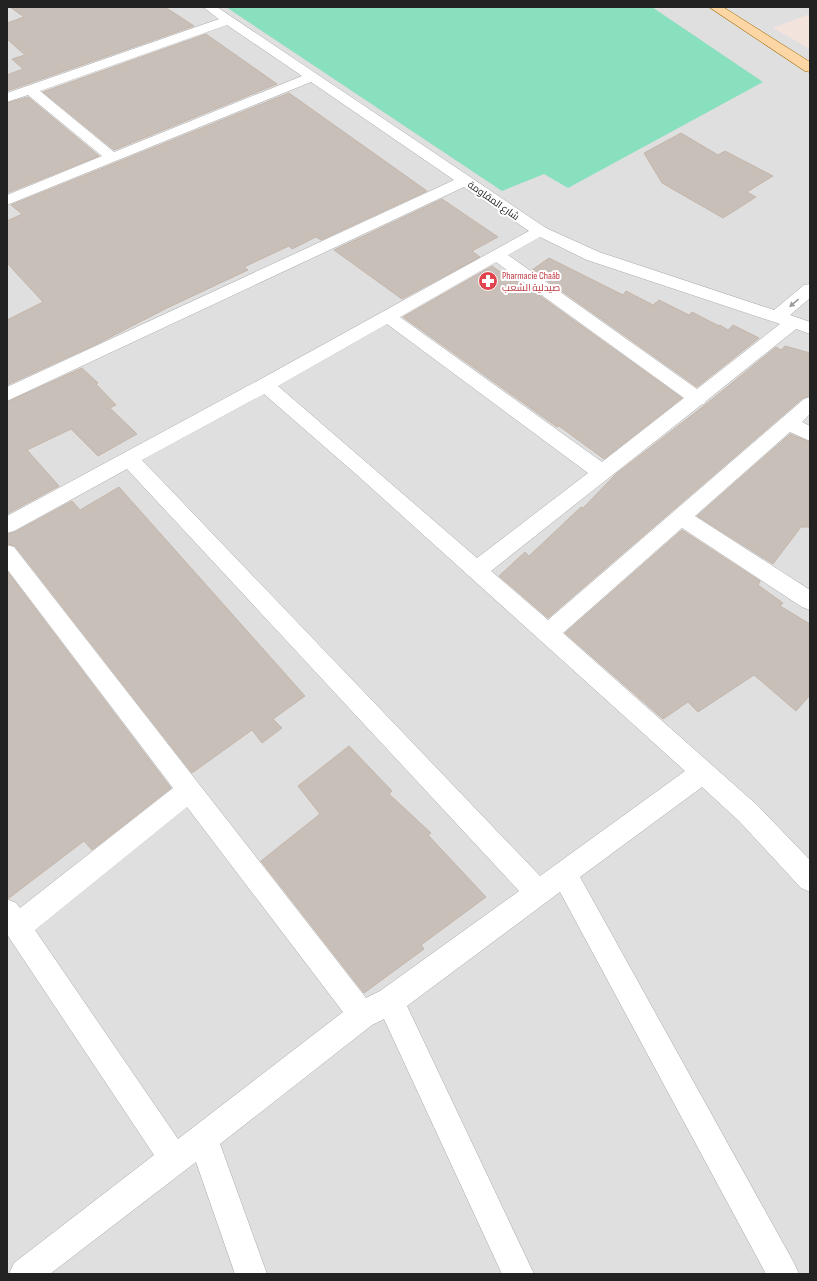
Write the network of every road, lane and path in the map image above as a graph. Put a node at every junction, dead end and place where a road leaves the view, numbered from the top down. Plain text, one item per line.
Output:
1 (209, 7) edge
2 (715, 7) edge
3 (229, 20) junction
4 (810, 68) edge
5 (312, 77) junction
6 (30, 90) junction
7 (7, 98) edge
8 (113, 158) junction
9 (466, 180) junction
10 (7, 200) edge
11 (540, 231) junction
12 (497, 255) junction
13 (810, 289) edge
14 (387, 316) junction
15 (800, 324) edge
16 (265, 385) junction
17 (7, 395) edge
18 (698, 399) junction
19 (810, 404) edge
20 (790, 423) junction
21 (810, 434) edge
22 (129, 459) junction
23 (601, 472) junction
24 (681, 517) junction
25 (7, 525) edge
26 (7, 553) edge
27 (476, 571) junction
28 (810, 601) edge
29 (548, 633) junction
30 (703, 772) junction
31 (190, 790) junction
32 (564, 874) junction
33 (810, 879) edge
34 (538, 892) junction
35 (10, 916) edge
36 (390, 1001) junction
37 (362, 1015) junction
38 (203, 1139) junction
39 (174, 1159) junction
40 (25, 1274) edge
41 (251, 1274) edge
42 (518, 1274) edge
43 (783, 1274) edge

1 - 3 street, شارع المقاومة
2 - 4 main road
3 - 5 street, شارع المقاومة
3 - 6 street
5 - 8 street
5 - 9 street, شارع المقاومة
6 - 7 street
6 - 8 street
8 - 10 street
9 - 11 street, شارع المقاومة
9 - 17 street
11 - 12 street
11 - 15 street, شارع المقاومة
12 - 14 street
12 - 18 street
13 -> 15 street
14 - 16 street
14 - 23 street
15 - 18 street
16 - 22 street
16 - 27 street
18 - 23 street
19 - 20 street
20 - 21 street
20 - 24 street
22 - 25 street
22 - 34 street
23 - 27 street
24 - 28 street
24 - 29 street
26 - 31 street
27 - 29 street
29 - 30 street
30 - 32 street
30 - 33 street
31 - 35 street
31 - 37 street
32 - 34 street
32 - 43 street
34 - 36 street
35 - 39 street
36 - 37 street
36 - 42 street
37 - 38 street
38 - 39 street
38 - 41 street
39 - 40 street

